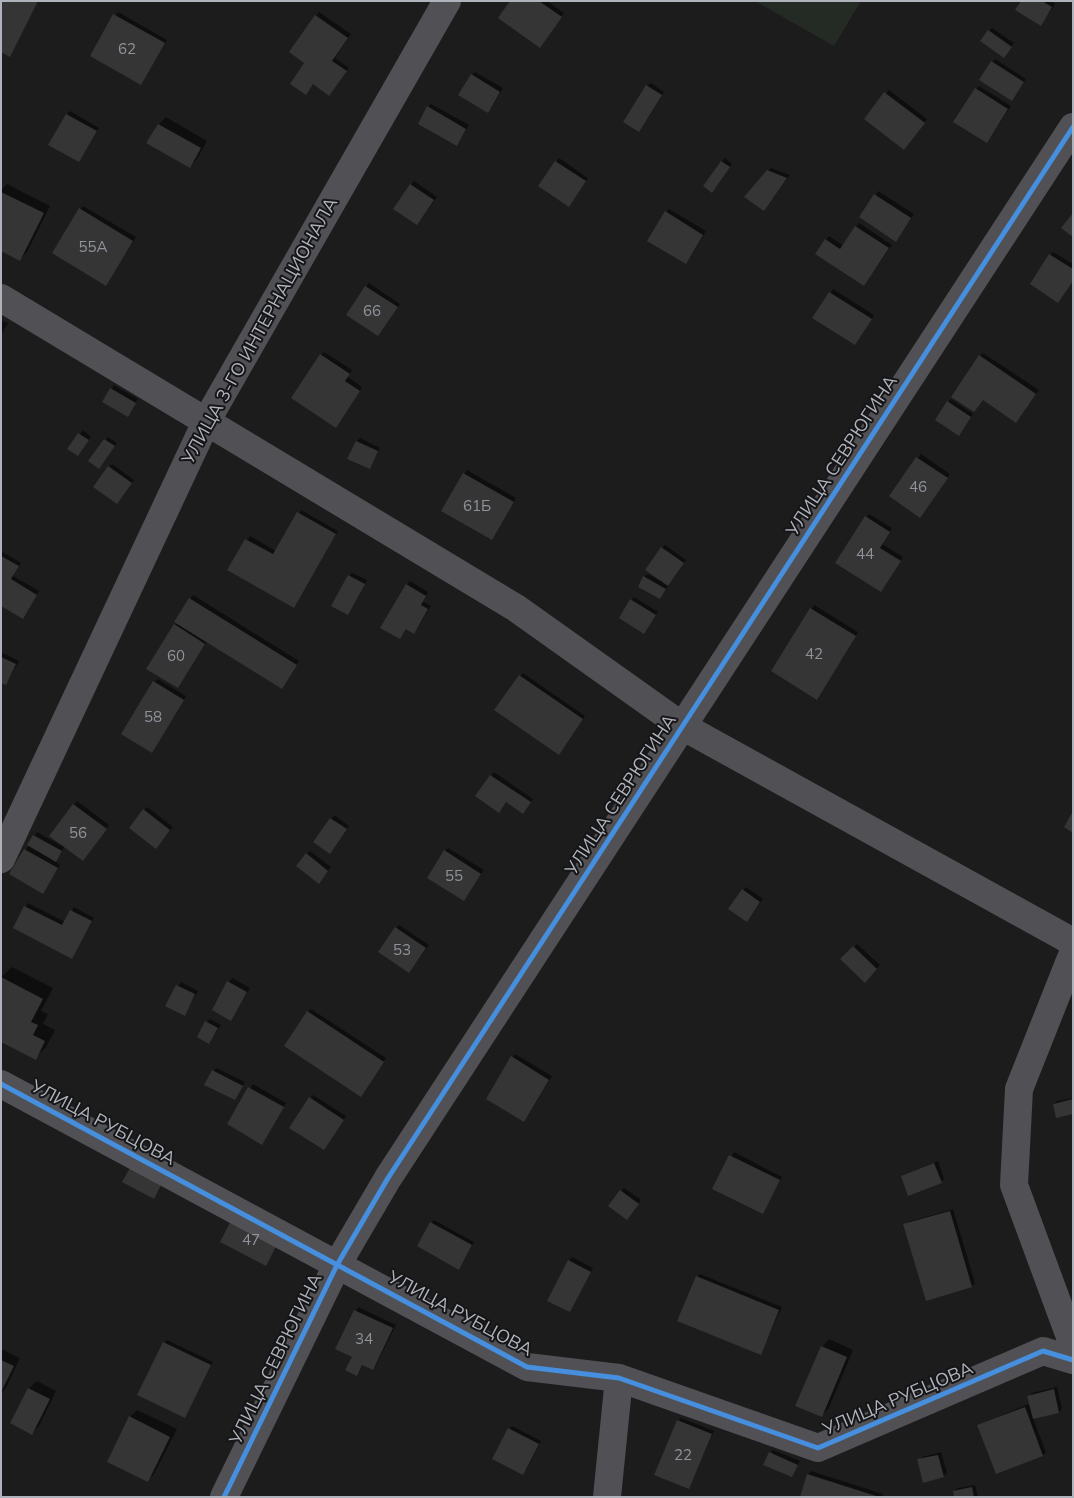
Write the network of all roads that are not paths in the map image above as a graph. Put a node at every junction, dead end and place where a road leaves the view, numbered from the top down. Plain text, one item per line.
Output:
1 (447, 1) edge
2 (1073, 127) edge
3 (1, 298) edge
4 (206, 420) junction
5 (682, 726) junction
6 (1, 859) edge
7 (1073, 942) edge
8 (1073, 954) edge
9 (1, 1084) edge
10 (337, 1265) junction
11 (1073, 1345) edge
12 (1073, 1360) edge
13 (619, 1378) junction
14 (224, 1497) edge
15 (607, 1497) edge

1 - 4 street, УЛИЦА 3-ГО ИНТЕРНАЦИОНАЛА
2 - 5 street, УЛИЦА СЕВРЮГИНА
3 - 4 street
4 - 5 street
4 - 6 street, УЛИЦА 3-ГО ИНТЕРНАЦИОНАЛА
5 - 7 street
5 - 10 street, УЛИЦА СЕВРЮГИНА
8 - 11 street
9 - 10 street, УЛИЦА РУБЦОВА
10 - 13 street, УЛИЦА РУБЦОВА
10 - 14 street, УЛИЦА СЕВРЮГИНА
12 - 13 street, УЛИЦА РУБЦОВА
13 - 15 street

